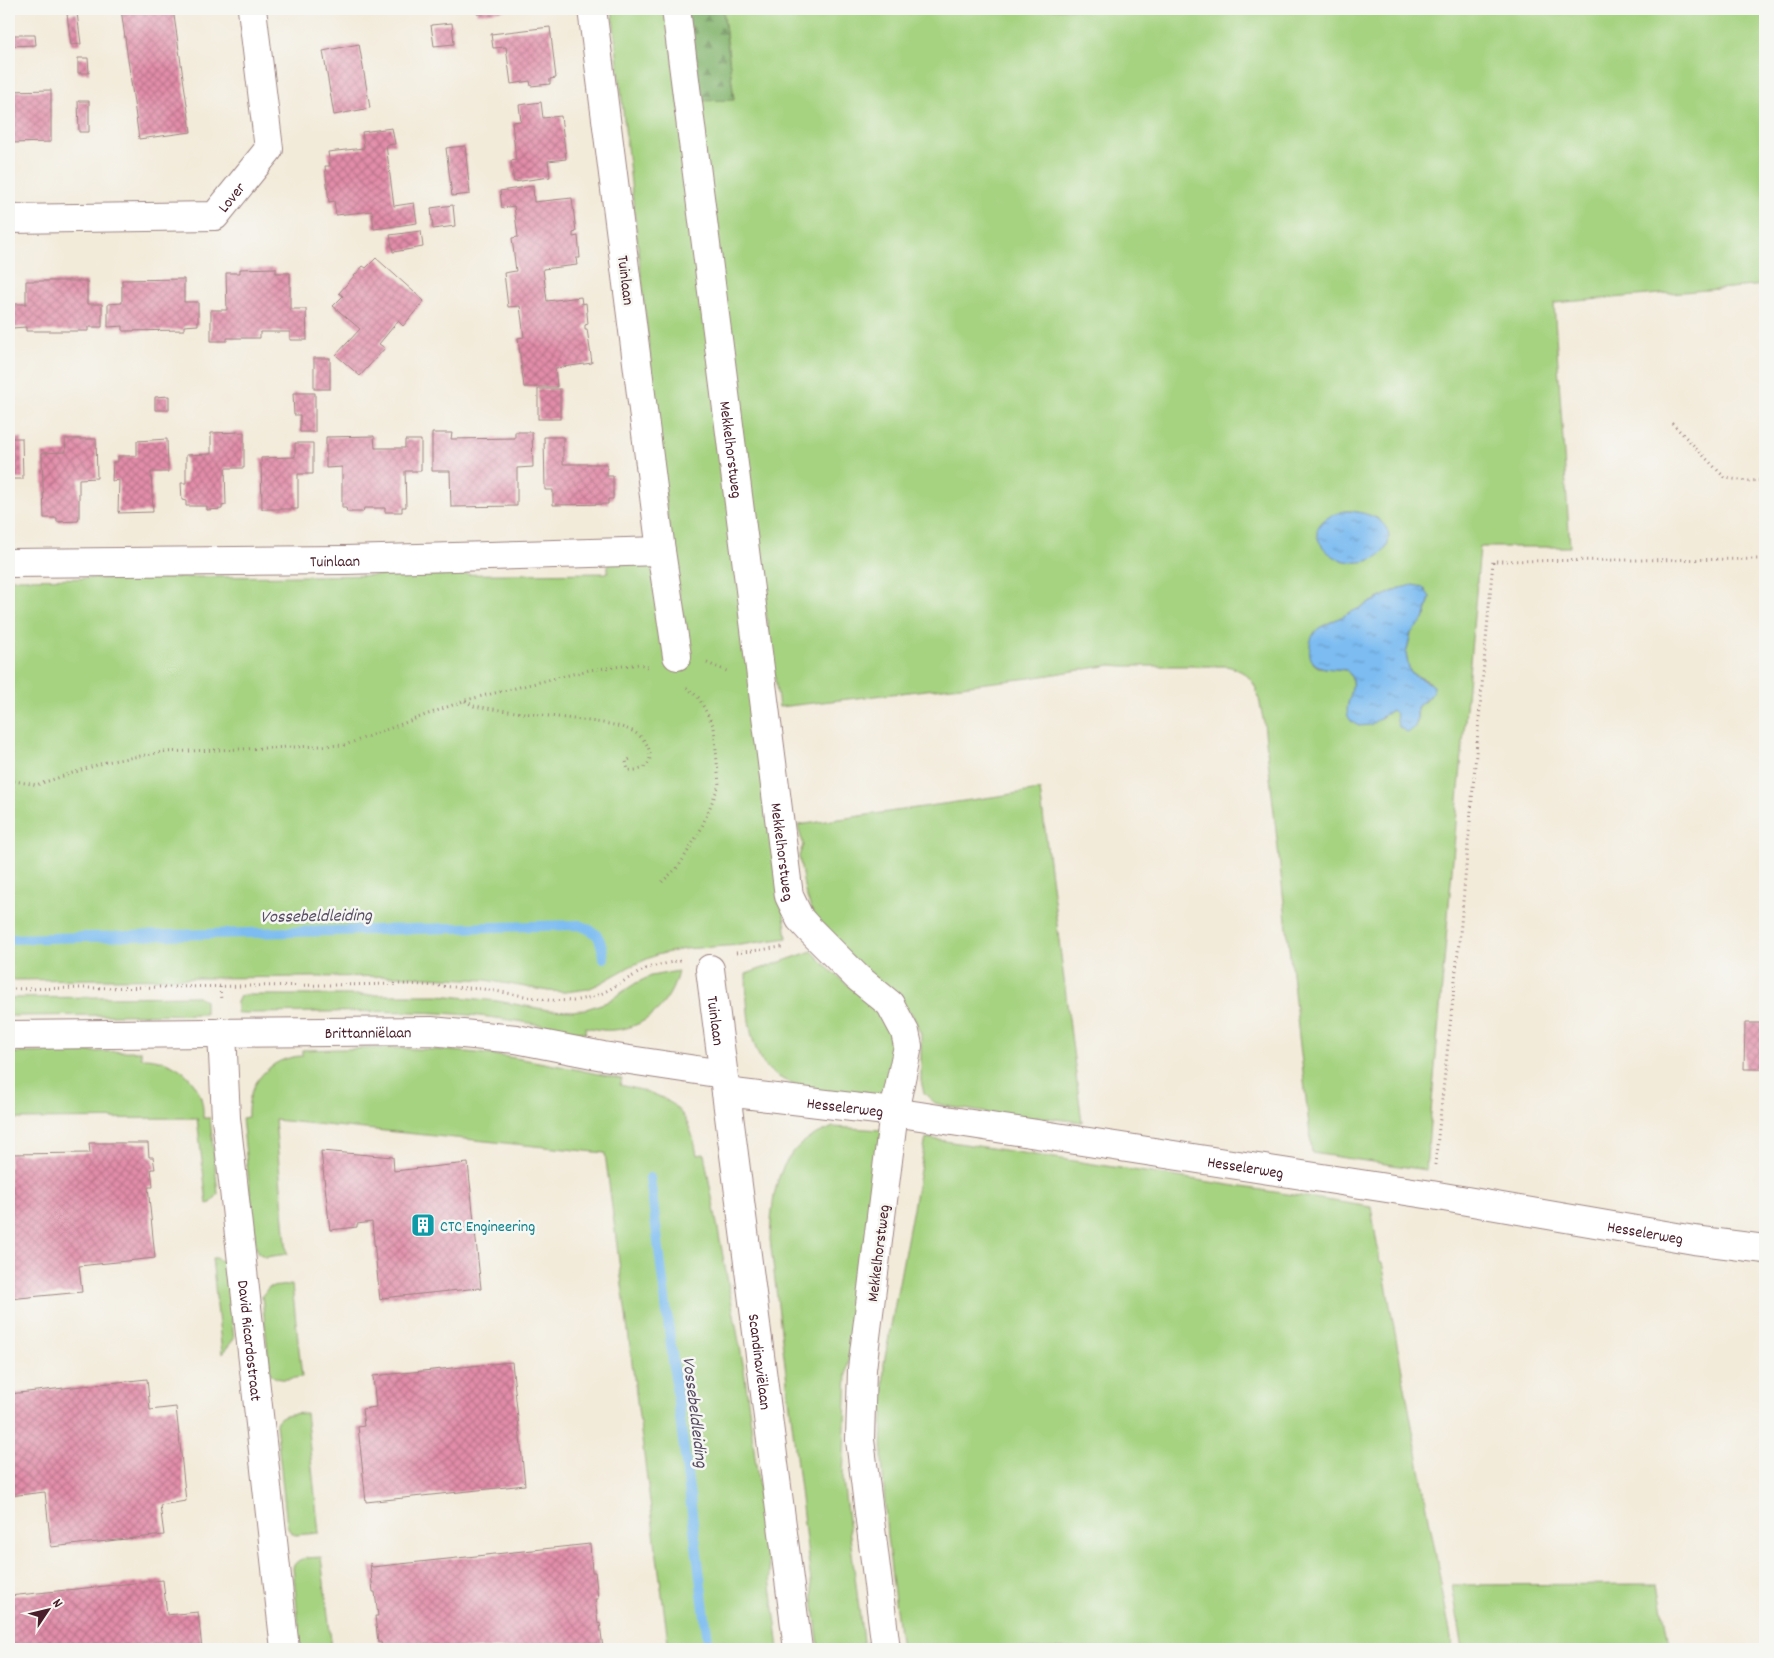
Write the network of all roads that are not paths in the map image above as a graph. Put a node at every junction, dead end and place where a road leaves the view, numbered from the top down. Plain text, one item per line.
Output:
1 (252, 9) edge
2 (592, 9) edge
3 (676, 9) edge
4 (9, 219) edge
5 (661, 551) junction
6 (9, 563) edge
7 (676, 652) road end
8 (720, 962) road end
9 (222, 1032) junction
10 (9, 1035) edge
11 (725, 1083) junction
12 (894, 1112) junction
13 (1765, 1249) edge
14 (285, 1649) edge
15 (798, 1649) edge
16 (886, 1649) edge

1 - 4 street, Lover
2 - 5 street, Tuinlaan
3 - 12 street, Mekkelhorstweg
5 - 6 street, Tuinlaan
5 - 7 street, Tuinlaan
8 - 11 street, Tuinlaan
9 - 10 street, Brittanniëlaan
9 - 11 street, Brittanniëlaan
9 - 14 street, David Ricardostraat
11 - 12 street, Hesselerweg
11 - 15 street, Scandinaviëlaan
12 - 13 street, Hesselerweg
12 - 16 street, Mekkelhorstweg

